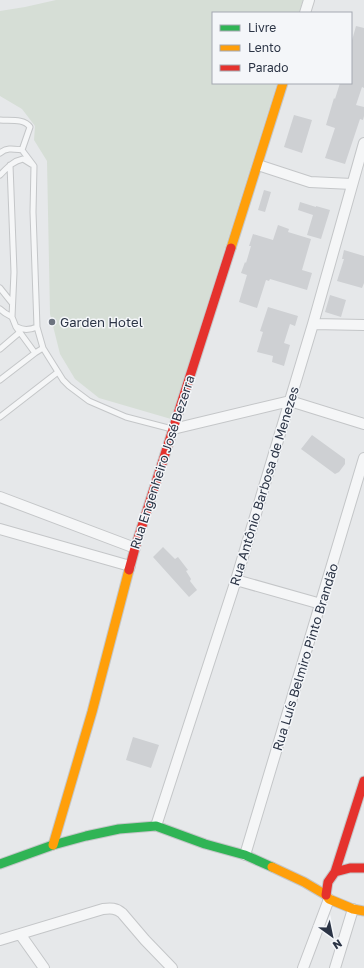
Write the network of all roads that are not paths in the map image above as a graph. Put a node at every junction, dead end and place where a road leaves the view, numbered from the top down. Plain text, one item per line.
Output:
1 (309, 0) edge
2 (305, 12) edge
3 (283, 84) edge
4 (0, 120) edge
5 (364, 143) edge
6 (22, 150) junction
7 (0, 153) edge
8 (10, 165) junction
9 (258, 165) junction
10 (34, 166) junction
11 (0, 175) edge
12 (352, 184) junction
13 (0, 288) edge
14 (12, 303) junction
15 (0, 309) edge
16 (12, 317) junction
17 (313, 324) junction
18 (364, 326) edge
19 (16, 327) junction
20 (37, 327) junction
21 (20, 332) junction
22 (43, 348) junction
23 (0, 349) edge
24 (35, 353) junction
25 (58, 372) junction
26 (0, 380) edge
27 (290, 401) junction
28 (0, 417) edge
29 (364, 424) edge
30 (173, 429) junction
31 (364, 458) edge
32 (0, 497) edge
33 (0, 529) edge
34 (135, 548) junction
35 (130, 566) junction
36 (236, 580) junction
37 (321, 604) junction
38 (364, 781) edge
39 (156, 826) junction
40 (53, 845) junction
41 (245, 855) junction
42 (0, 864) edge
43 (364, 868) edge
44 (335, 872) junction
45 (328, 881) junction
46 (304, 882) junction
47 (328, 897) junction
48 (353, 909) junction
49 (364, 911) edge
50 (20, 934) junction
51 (0, 940) edge
52 (44, 968) edge
53 (172, 968) edge
54 (303, 968) edge
55 (335, 968) edge

1 - 2 street
3 - 9 street, Rua Engenheiro José Bezerra
4 - 6 lane
5 - 12 street, Rua Antônio Barbosa de Menezes
6 - 7 lane
6 - 10 lane
8 - 10 lane
8 - 11 lane
8 - 14 lane
9 - 12 street
9 - 30 street, Rua Engenheiro José Bezerra
10 - 20 lane
12 - 17 street, Rua Antônio Barbosa de Menezes
13 - 14 lane
14 - 16 lane
15 - 16 lane
16 - 19 lane
17 - 18 street
17 - 27 street, Rua Antônio Barbosa de Menezes
19 - 20 lane
19 - 21 lane
20 - 22 lane
21 - 23 lane
21 - 24 lane
22 - 24 lane
22 - 25 lane
24 - 26 lane
25 - 28 lane
25 - 30 lane
27 - 29 street
27 - 30 street
27 - 36 street, Rua Antônio Barbosa de Menezes
30 - 34 street, Rua Engenheiro José Bezerra
31 - 37 street, Rua Luís Belmiro Pinto Brandão
32 - 34 street
33 - 35 street
34 - 35 street, Rua Engenheiro José Bezerra
35 - 40 street, Rua Engenheiro José Bezerra
36 - 37 street
36 - 39 street, Rua Antônio Barbosa de Menezes
37 - 41 street, Rua Luís Belmiro Pinto Brandão
38 - 44 street
39 - 40 street
39 - 41 street
40 - 42 street
41 - 46 street
43 - 44 street
44 - 45 street
45 - 46 street
45 - 47 street
46 - 47 street
47 - 48 street
47 - 54 street
48 - 49 street
48 - 55 street
50 - 51 street
50 - 52 street
50 - 53 street

